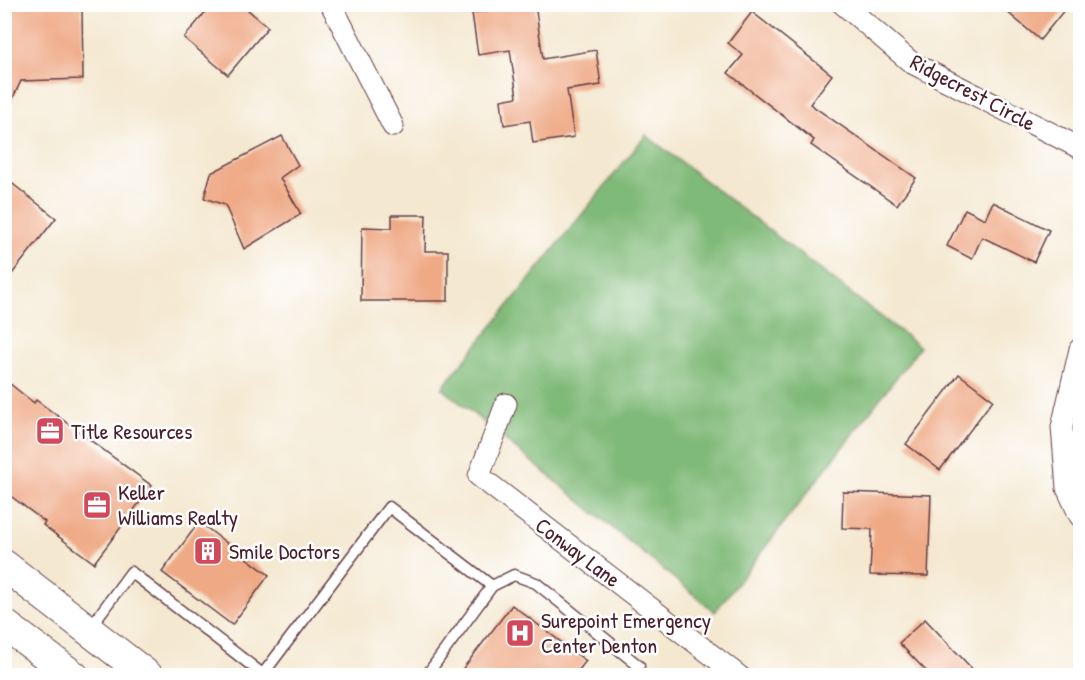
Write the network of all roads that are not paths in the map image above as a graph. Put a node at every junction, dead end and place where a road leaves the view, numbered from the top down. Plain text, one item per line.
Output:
1 (331, 4) edge
2 (843, 4) edge
3 (393, 126) dead end
4 (1080, 148) edge
5 (1080, 349) edge
6 (506, 404) dead end
7 (1080, 516) edge
8 (4, 565) edge
9 (492, 586) junction
10 (4, 624) edge
11 (88, 629) junction
12 (68, 674) edge
13 (148, 675) edge
14 (264, 675) edge
15 (426, 675) edge
16 (632, 675) edge
17 (739, 675) edge

1 - 3 street
2 - 4 street, Ridgecrest Circle
5 - 7 street
6 - 17 street, Conway Lane
8 - 11 main road
9 - 14 lane
9 - 15 lane
9 - 16 lane
10 - 12 main road
11 - 12 main road
11 - 13 main road
11 - 14 lane

